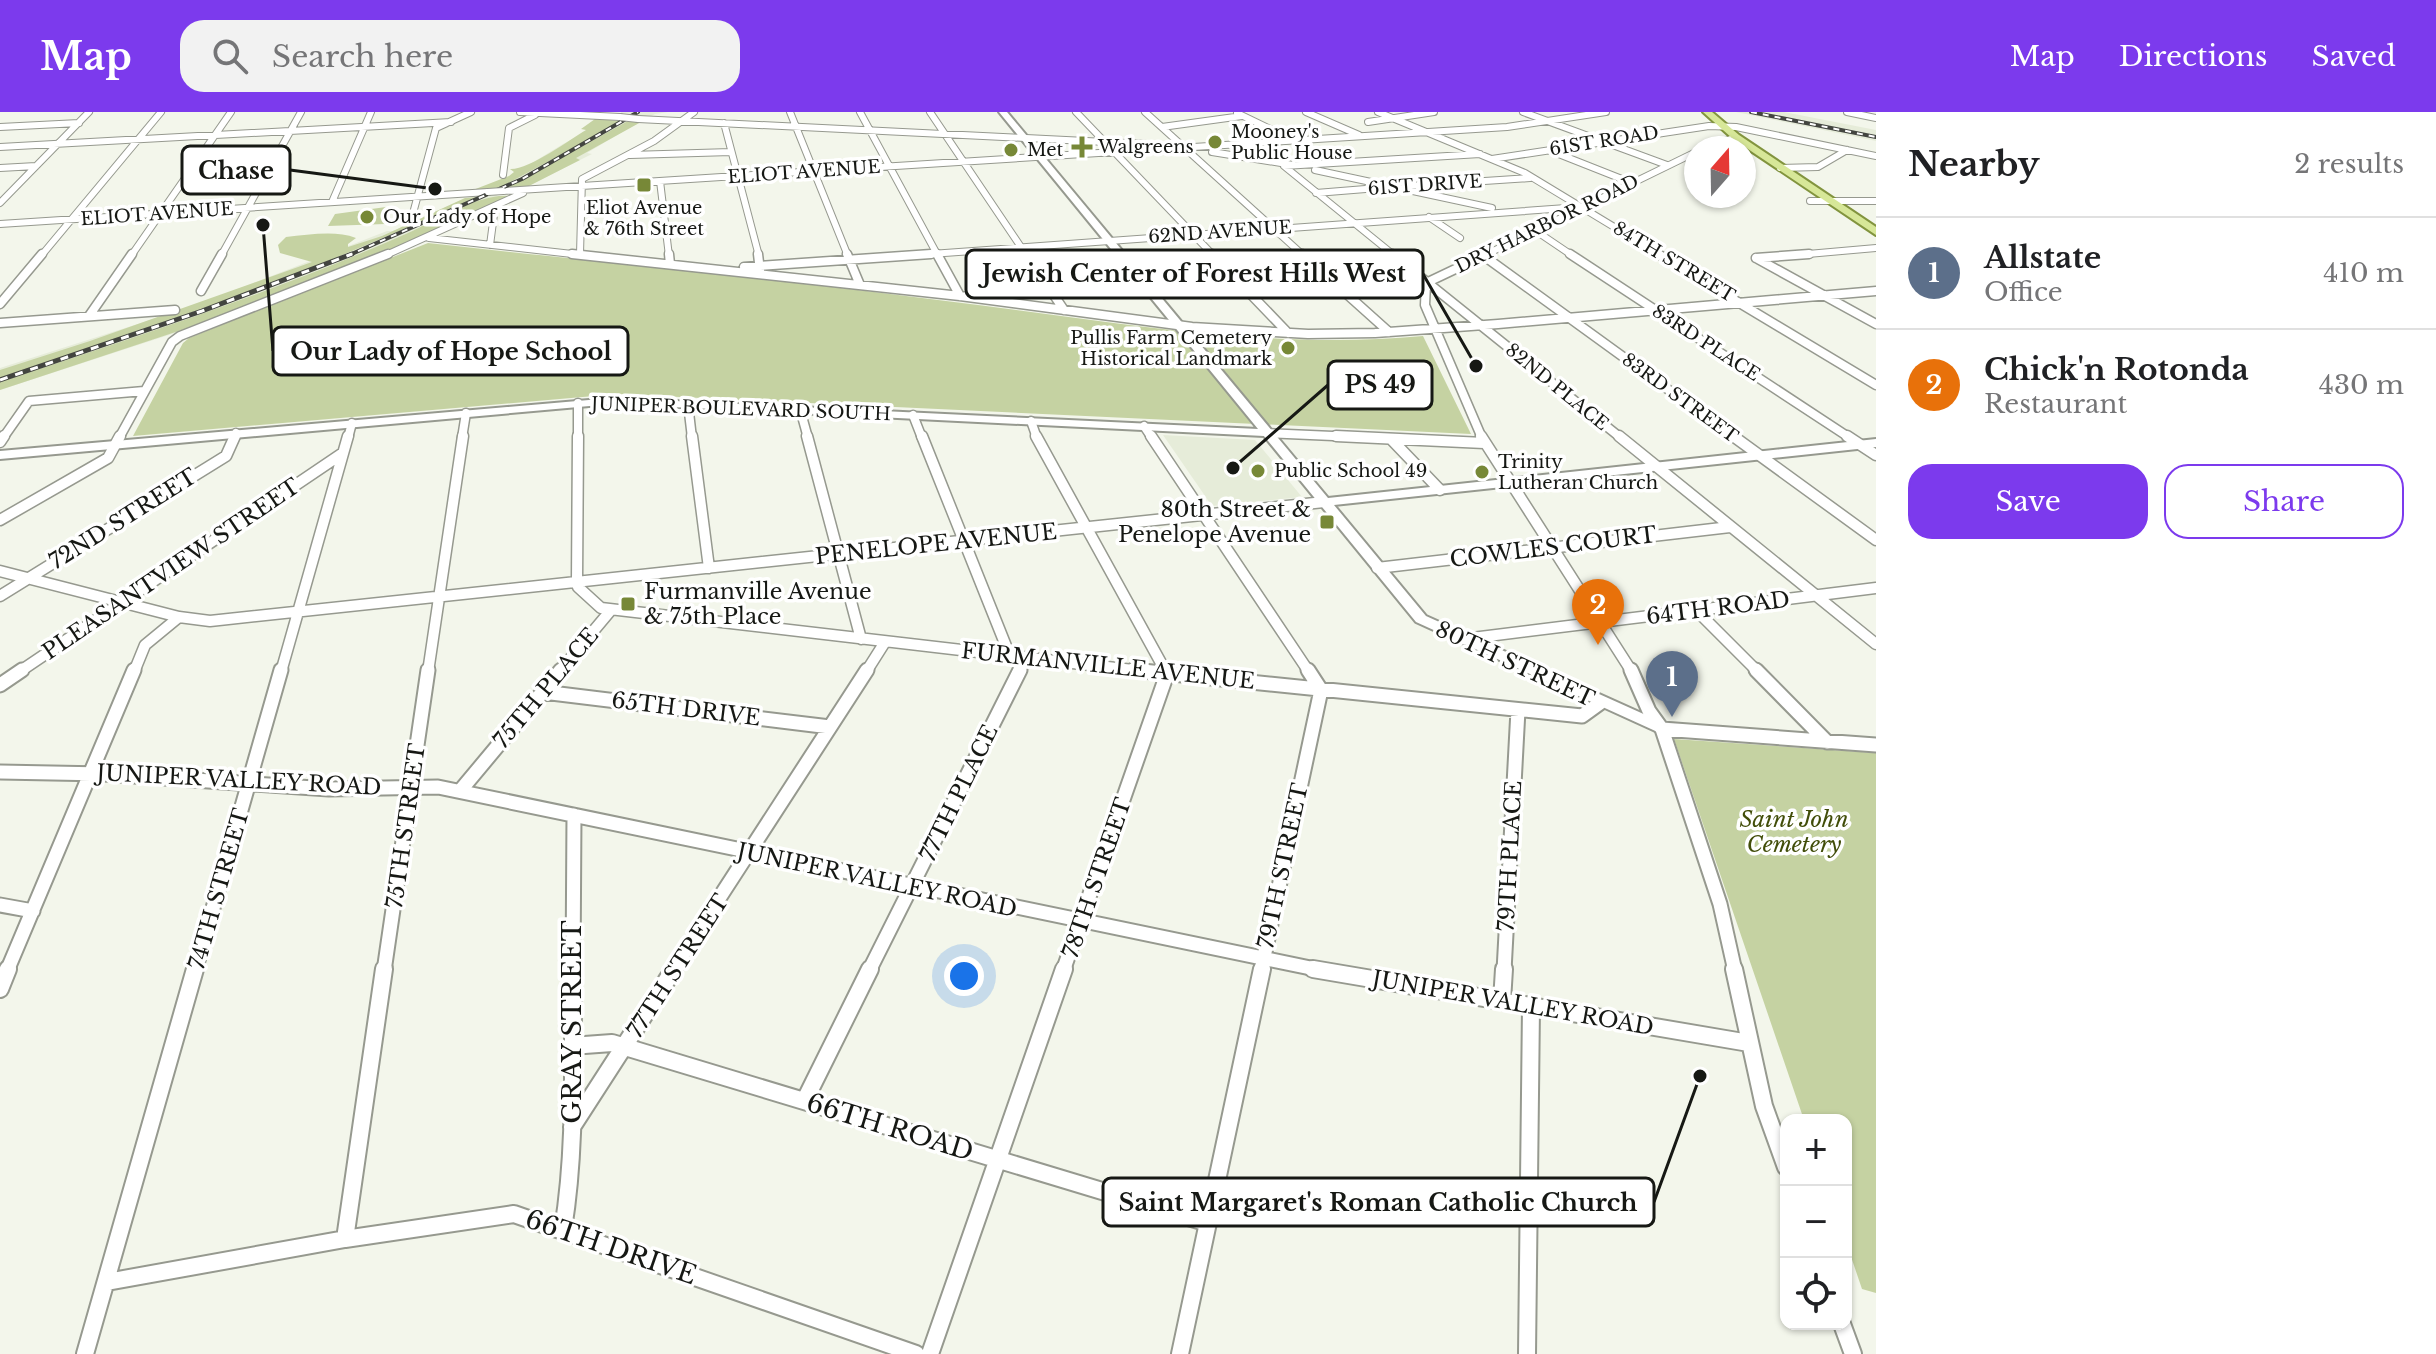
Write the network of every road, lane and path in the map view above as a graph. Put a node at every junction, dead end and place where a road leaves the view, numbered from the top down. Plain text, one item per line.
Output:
1 (89, 112) edge
2 (161, 112) edge
3 (231, 112) edge
4 (301, 112) edge
5 (371, 112) edge
6 (471, 112) edge
7 (520, 112) edge
8 (694, 112) edge
9 (790, 112) edge
10 (860, 112) edge
11 (930, 112) edge
12 (1003, 112) edge
13 (1076, 112) edge
14 (1145, 112) edge
15 (1234, 112) edge
16 (1306, 112) edge
17 (1378, 112) edge
18 (1434, 112) edge
19 (1523, 112) edge
20 (1606, 112) edge
21 (1695, 112) edge
22 (1707, 112) edge
23 (1847, 112) edge
24 (543, 113) edge
25 (1242, 116) junction
26 (1393, 118) junction
27 (1876, 118) edge
28 (684, 121) junction
29 (1547, 121) junction
30 (451, 122) junction
31 (1368, 122) dead end
32 (79, 123) junction
33 (724, 123) junction
34 (365, 126) junction
35 (1716, 126) junction
36 (0, 127) edge
37 (1162, 127) junction
38 (797, 128) junction
39 (290, 130) junction
40 (870, 131) junction
41 (1428, 133) junction
42 (945, 134) junction
43 (215, 135) junction
44 (1722, 136) edge
45 (1728, 136) edge
46 (1023, 137) junction
47 (1362, 137) junction
48 (138, 139) junction
49 (1103, 140) junction
50 (1295, 141) junction
51 (1601, 141) junction
52 (58, 144) junction
53 (0, 147) edge
54 (1203, 147) junction
55 (1182, 148) junction
56 (1548, 150) junction
57 (1847, 150) junction
58 (731, 152) junction
59 (1115, 152) junction
60 (1480, 154) junction
61 (1756, 154) edge
62 (630, 155) junction
63 (1876, 156) edge
64 (1040, 157) junction
65 (1684, 157) edge
66 (1492, 159) junction
67 (964, 162) junction
68 (1756, 163) edge
69 (1667, 165) junction
70 (36, 166) junction
71 (1295, 166) junction
72 (890, 167) junction
73 (0, 168) edge
74 (1780, 168) junction
75 (814, 172) junction
76 (503, 175) dead end
77 (738, 176) junction
78 (1533, 178) junction
79 (660, 181) junction
80 (1632, 183) junction
81 (580, 187) junction
82 (1395, 187) junction
83 (524, 190) junction
84 (11, 191) junction
85 (0, 192) edge
86 (1316, 193) junction
87 (416, 197) junction
88 (1810, 201) junction
89 (1829, 201) junction
90 (1876, 201) edge
91 (332, 202) junction
92 (0, 203) edge
93 (495, 207) junction
94 (1583, 207) junction
95 (247, 208) junction
96 (1505, 211) junction
97 (160, 213) junction
98 (412, 217) dead end
99 (1429, 217) junction
100 (71, 219) junction
101 (1555, 221) junction
102 (1352, 222) junction
103 (0, 224) edge
104 (1273, 228) junction
105 (1536, 231) junction
106 (1876, 232) edge
107 (1193, 234) junction
108 (429, 238) junction
109 (1460, 238) dead end
110 (1109, 240) junction
111 (490, 245) junction
112 (1876, 246) edge
113 (1022, 247) junction
114 (937, 253) junction
115 (580, 254) junction
116 (1484, 256) junction
117 (850, 259) junction
118 (670, 264) junction
119 (760, 270) junction
120 (1426, 283) junction
121 (860, 285) junction
122 (1876, 289) edge
123 (201, 291) dead end
124 (1822, 294) junction
125 (960, 296) junction
126 (1738, 301) junction
127 (0, 304) edge
128 (1654, 309) junction
129 (175, 310) dead end
130 (1064, 310) junction
131 (89, 316) junction
132 (1567, 316) junction
133 (0, 323) edge
134 (1479, 324) junction
135 (1876, 324) edge
136 (1179, 325) junction
137 (1433, 328) junction
138 (1389, 332) junction
139 (1288, 333) junction
140 (1876, 385) edge
141 (144, 391) junction
142 (578, 403) junction
143 (688, 404) junction
144 (800, 409) junction
145 (466, 413) junction
146 (913, 415) junction
147 (1031, 421) junction
148 (352, 423) junction
149 (1144, 426) junction
150 (236, 433) junction
151 (1267, 433) junction
152 (1391, 439) junction
153 (0, 442) edge
154 (1484, 443) junction
155 (1876, 443) edge
156 (115, 444) junction
157 (1860, 445) junction
158 (343, 453) junction
159 (0, 455) edge
160 (1876, 455) edge
161 (1759, 456) junction
162 (1655, 467) junction
163 (1509, 482) junction
164 (1440, 490) junction
165 (1324, 502) junction
166 (1204, 515) junction
167 (0, 520) edge
168 (1730, 527) junction
169 (1086, 528) junction
170 (1876, 540) edge
171 (963, 541) junction
172 (1552, 547) junction
173 (838, 555) junction
174 (709, 568) junction
175 (1377, 568) junction
176 (0, 571) edge
177 (28, 578) junction
178 (577, 582) junction
179 (1876, 588) edge
180 (0, 596) edge
181 (1815, 596) junction
182 (439, 597) junction
183 (122, 602) junction
184 (611, 610) junction
185 (1697, 611) junction
186 (298, 612) junction
187 (179, 617) junction
188 (1601, 622) junction
189 (861, 639) junction
190 (1464, 639) junction
191 (885, 642) junction
192 (1876, 644) edge
193 (1010, 656) junction
194 (1026, 658) junction
195 (1167, 674) junction
196 (0, 685) edge
197 (1321, 690) junction
198 (543, 692) junction
199 (1600, 703) junction
200 (1518, 710) junction
201 (830, 727) junction
202 (1662, 729) junction
203 (1827, 742) junction
204 (1876, 745) edge
205 (0, 772) edge
206 (91, 773) junction
207 (249, 783) junction
208 (411, 786) junction
209 (460, 791) junction
210 (574, 815) junction
211 (750, 853) junction
212 (912, 887) junction
213 (0, 905) edge
214 (33, 911) junction
215 (1083, 923) junction
216 (1263, 961) junction
217 (0, 989) edge
218 (1502, 1001) junction
219 (1531, 1007) junction
220 (1749, 1043) junction
221 (571, 1046) junction
222 (627, 1047) junction
223 (805, 1100) junction
224 (572, 1127) junction
225 (1780, 1150) edge
226 (999, 1160) junction
227 (1208, 1223) junction
228 (563, 1229) junction
229 (345, 1239) junction
230 (107, 1282) junction
231 (1844, 1330) edge
232 (85, 1354) edge
233 (916, 1354) edge
234 (930, 1354) edge
235 (1180, 1354) edge
236 (1527, 1354) edge
237 (1853, 1354) edge

1 - 32 street
2 - 48 street
3 - 43 street
4 - 39 street
5 - 34 street
6 - 30 street
7 - 24 street
8 - 28 street
9 - 38 street
10 - 40 street
11 - 42 street
12 - 46 street, 80TH STREET
13 - 49 street
14 - 37 street
15 - 25 street
16 - 47 street
17 - 26 street, 84TH STREET
18 - 26 street
19 - 29 street
20 - 29 street, ELIOT AVENUE
21 - 35 main road
22 - 35 main road
23 - 27 street
24 - 28 street, bridge
24 - 76 street
25 - 37 street
25 - 50 street
26 - 31 street
26 - 41 street, 84TH STREET
28 - 33 street
28 - 62 street
29 - 41 street, ELIOT AVENUE
29 - 51 street
30 - 34 street
30 - 87 street
32 - 36 street
32 - 52 street
33 - 38 street
33 - 58 street
34 - 39 street
34 - 91 street
35 - 44 main road
35 - 45 main road
35 - 51 street, 61ST ROAD
35 - 57 street, 61ST ROAD
37 - 55 street
38 - 40 street
38 - 75 street
39 - 43 street
39 - 95 street
40 - 42 street
40 - 72 street
41 - 47 street, ELIOT AVENUE
41 - 60 street, 84TH STREET
42 - 46 street
42 - 67 street
43 - 48 street
43 - 97 street
46 - 49 street
46 - 64 street, 80TH STREET
47 - 50 street, ELIOT AVENUE
48 - 52 street
48 - 100 street
49 - 55 street
49 - 59 street
50 - 54 street, ELIOT AVENUE
51 - 56 street, 61ST ROAD
51 - 69 street
52 - 53 street
52 - 70 street
54 - 55 street, ELIOT AVENUE
54 - 71 street
55 - 59 street, ELIOT AVENUE
55 - 104 street
56 - 66 street, 61ST ROAD
56 - 80 street
57 - 63 street, 61ST ROAD
57 - 74 street
58 - 62 street
58 - 77 street
59 - 64 street, ELIOT AVENUE
59 - 107 street
60 - 66 street, 84TH STREET
60 - 71 street
61 - 74 main road
62 - 81 street
64 - 67 street, ELIOT AVENUE
64 - 110 street, 80TH STREET
65 - 69 street, DRY HARBOR ROAD
66 - 78 street, 84TH STREET
67 - 72 street, ELIOT AVENUE
67 - 113 street
68 - 88 main road
69 - 80 street, DRY HARBOR ROAD
70 - 73 street
70 - 84 street
71 - 82 street
71 - 86 street, 82ND PLACE
72 - 75 street, ELIOT AVENUE
72 - 114 street
74 - 89 main road
75 - 77 street, ELIOT AVENUE
75 - 117 street
77 - 79 street, ELIOT AVENUE
77 - 119 street
78 - 82 street, 61ST DRIVE
78 - 94 street, 84TH STREET
79 - 81 street, ELIOT AVENUE
79 - 118 street
80 - 94 street, DRY HARBOR ROAD
81 - 83 street, ELIOT AVENUE
81 - 115 street
82 - 86 street, 61ST DRIVE
82 - 96 street
83 - 87 street, ELIOT AVENUE, bridge
83 - 93 street
84 - 85 street
84 - 92 street
86 - 102 street, 82ND PLACE
87 - 91 street, ELIOT AVENUE
87 - 98 street
88 - 89 street
88 - 112 main road
89 - 90 street
89 - 106 main road
91 - 95 street, ELIOT AVENUE
93 - 108 street
93 - 111 street
94 - 96 street, 62ND AVENUE
94 - 101 street, DRY HARBOR ROAD
94 - 126 street, 84TH STREET
95 - 97 street, ELIOT AVENUE
95 - 123 street
96 - 99 street, 62ND AVENUE
96 - 101 street
97 - 100 street, ELIOT AVENUE
97 - 131 street
99 - 102 street, 62ND AVENUE
99 - 109 street
100 - 103 street, ELIOT AVENUE
100 - 127 street
101 - 105 street, DRY HARBOR ROAD
102 - 104 street, 62ND AVENUE
102 - 120 street, 82ND PLACE
104 - 107 street, 62ND AVENUE
104 - 138 street
105 - 116 street, DRY HARBOR ROAD
105 - 128 street, 83RD PLACE
107 - 110 street, 62ND AVENUE
107 - 139 street
108 - 111 street
108 - 141 street
110 - 113 street, 62ND AVENUE
110 - 136 street, 80TH STREET
111 - 115 street
112 - 124 street
113 - 114 street, 62ND AVENUE
113 - 130 street
114 - 117 street, 62ND AVENUE
114 - 125 street
115 - 118 street
116 - 120 street, DRY HARBOR ROAD
116 - 132 street, 83RD STREET
117 - 119 street, 62ND AVENUE
117 - 121 street
118 - 119 street
119 - 121 street
120 - 134 street, 82ND PLACE
120 - 137 street
121 - 125 street
122 - 124 street
124 - 126 street
124 - 135 street
125 - 130 street
126 - 128 street
126 - 140 street, 84TH STREET
128 - 132 street
128 - 157 street, 83RD PLACE
129 - 131 street
130 - 136 street
131 - 133 street
132 - 134 street
132 - 161 street, 83RD STREET
134 - 137 street
134 - 162 street, 82ND PLACE
136 - 139 street
136 - 151 street, 80TH STREET
137 - 138 street
137 - 154 street
138 - 139 street
141 - 153 street
141 - 156 street
142 - 143 street, JUNIPER BOULEVARD SOUTH
142 - 145 street, JUNIPER BOULEVARD SOUTH
142 - 178 street
143 - 144 street, JUNIPER BOULEVARD SOUTH
143 - 174 street
144 - 146 street, JUNIPER BOULEVARD SOUTH
144 - 173 street
145 - 148 street, JUNIPER BOULEVARD SOUTH
145 - 182 street, 75TH STREET
146 - 147 street, JUNIPER BOULEVARD SOUTH
146 - 171 street
147 - 149 street, JUNIPER BOULEVARD SOUTH
147 - 169 street
148 - 150 street, JUNIPER BOULEVARD SOUTH
148 - 158 street, 74TH STREET
149 - 151 street, JUNIPER BOULEVARD SOUTH
149 - 166 street
150 - 156 street, JUNIPER BOULEVARD SOUTH
150 - 177 street, 72ND STREET
151 - 152 street, JUNIPER BOULEVARD SOUTH
151 - 165 street, 80TH STREET
152 - 154 street, JUNIPER BOULEVARD SOUTH
152 - 164 street
154 - 163 street
155 - 157 street, PENELOPE AVENUE
156 - 159 street, JUNIPER BOULEVARD SOUTH
156 - 167 street
157 - 160 street, 83RD PLACE
157 - 161 street, PENELOPE AVENUE
158 - 183 street, PLEASANTVIEW STREET
158 - 186 street, 74TH STREET
161 - 162 street, PENELOPE AVENUE
161 - 170 street, 83RD STREET
162 - 163 street, PENELOPE AVENUE
162 - 168 street, 82ND PLACE
163 - 164 street, PENELOPE AVENUE
163 - 172 street
164 - 165 street, PENELOPE AVENUE
165 - 166 street, PENELOPE AVENUE
165 - 175 street, 80TH STREET
166 - 169 street, PENELOPE AVENUE
166 - 197 street
168 - 172 street, COWLES COURT
168 - 181 street, 82ND PLACE
169 - 171 street, PENELOPE AVENUE
169 - 195 street
171 - 173 street, PENELOPE AVENUE
171 - 193 street
172 - 175 street, COWLES COURT
172 - 188 street
173 - 174 street, PENELOPE AVENUE
173 - 189 street
174 - 178 street, PENELOPE AVENUE
175 - 190 street, 80TH STREET
176 - 177 street, PENELOPE AVENUE
177 - 180 street, 72ND STREET
177 - 183 street, PENELOPE AVENUE
178 - 182 street, PENELOPE AVENUE
178 - 184 street, 75TH PLACE
179 - 181 street, 64TH ROAD
181 - 185 street, 64TH ROAD
181 - 192 street, 82ND PLACE
182 - 186 street, PENELOPE AVENUE
182 - 208 street, 75TH STREET
183 - 187 street, PENELOPE AVENUE
183 - 196 street, PLEASANTVIEW STREET
184 - 189 street, FURMANVILLE AVENUE
184 - 198 street, 75TH PLACE
185 - 188 street, 64TH ROAD
185 - 203 street
186 - 187 street, PENELOPE AVENUE
186 - 207 street, 74TH STREET
187 - 206 street
188 - 190 street, 64TH ROAD
188 - 202 street
189 - 191 street, FURMANVILLE AVENUE
190 - 199 street, 80TH STREET
191 - 193 street, FURMANVILLE AVENUE
191 - 201 street, 77TH STREET
193 - 194 street, FURMANVILLE AVENUE
194 - 195 street, FURMANVILLE AVENUE
194 - 212 street, 77TH PLACE
195 - 197 street, FURMANVILLE AVENUE
195 - 215 street, 78TH STREET
197 - 200 street, FURMANVILLE AVENUE
197 - 216 street, 79TH STREET
198 - 201 street, 65TH DRIVE
198 - 209 street, 75TH PLACE
199 - 200 street, FURMANVILLE AVENUE
199 - 202 street, 80TH STREET
200 - 218 street, 79TH PLACE
201 - 211 street, 77TH STREET
202 - 203 street
202 - 220 street
203 - 204 street
205 - 206 street, JUNIPER VALLEY ROAD
206 - 207 street, JUNIPER VALLEY ROAD
206 - 214 street
207 - 208 street, JUNIPER VALLEY ROAD
207 - 230 street, 74TH STREET
208 - 209 street, JUNIPER VALLEY ROAD
208 - 229 street, 75TH STREET
209 - 210 street, JUNIPER VALLEY ROAD
210 - 211 street, JUNIPER VALLEY ROAD
210 - 221 street, GRAY STREET
211 - 212 street, JUNIPER VALLEY ROAD
211 - 222 street, 77TH STREET
212 - 215 street, JUNIPER VALLEY ROAD
212 - 223 street, 77TH PLACE
213 - 214 street
214 - 217 street
215 - 216 street, JUNIPER VALLEY ROAD
215 - 226 street, 78TH STREET
216 - 218 street, JUNIPER VALLEY ROAD
216 - 227 street, 79TH STREET
218 - 219 street, JUNIPER VALLEY ROAD
219 - 220 street, JUNIPER VALLEY ROAD
219 - 236 street
220 - 225 street
221 - 222 street, 66TH ROAD
221 - 224 street, GRAY STREET
222 - 223 street, 66TH ROAD
222 - 224 street, 77TH STREET
223 - 226 street, 66TH ROAD
224 - 228 street, GRAY STREET
226 - 227 street, 66TH ROAD
226 - 234 street, 78TH STREET
227 - 235 street, 79TH STREET
228 - 229 street, 66TH DRIVE
228 - 233 street, 66TH DRIVE
229 - 230 street, 66TH DRIVE
230 - 232 street, 74TH STREET
231 - 237 street

